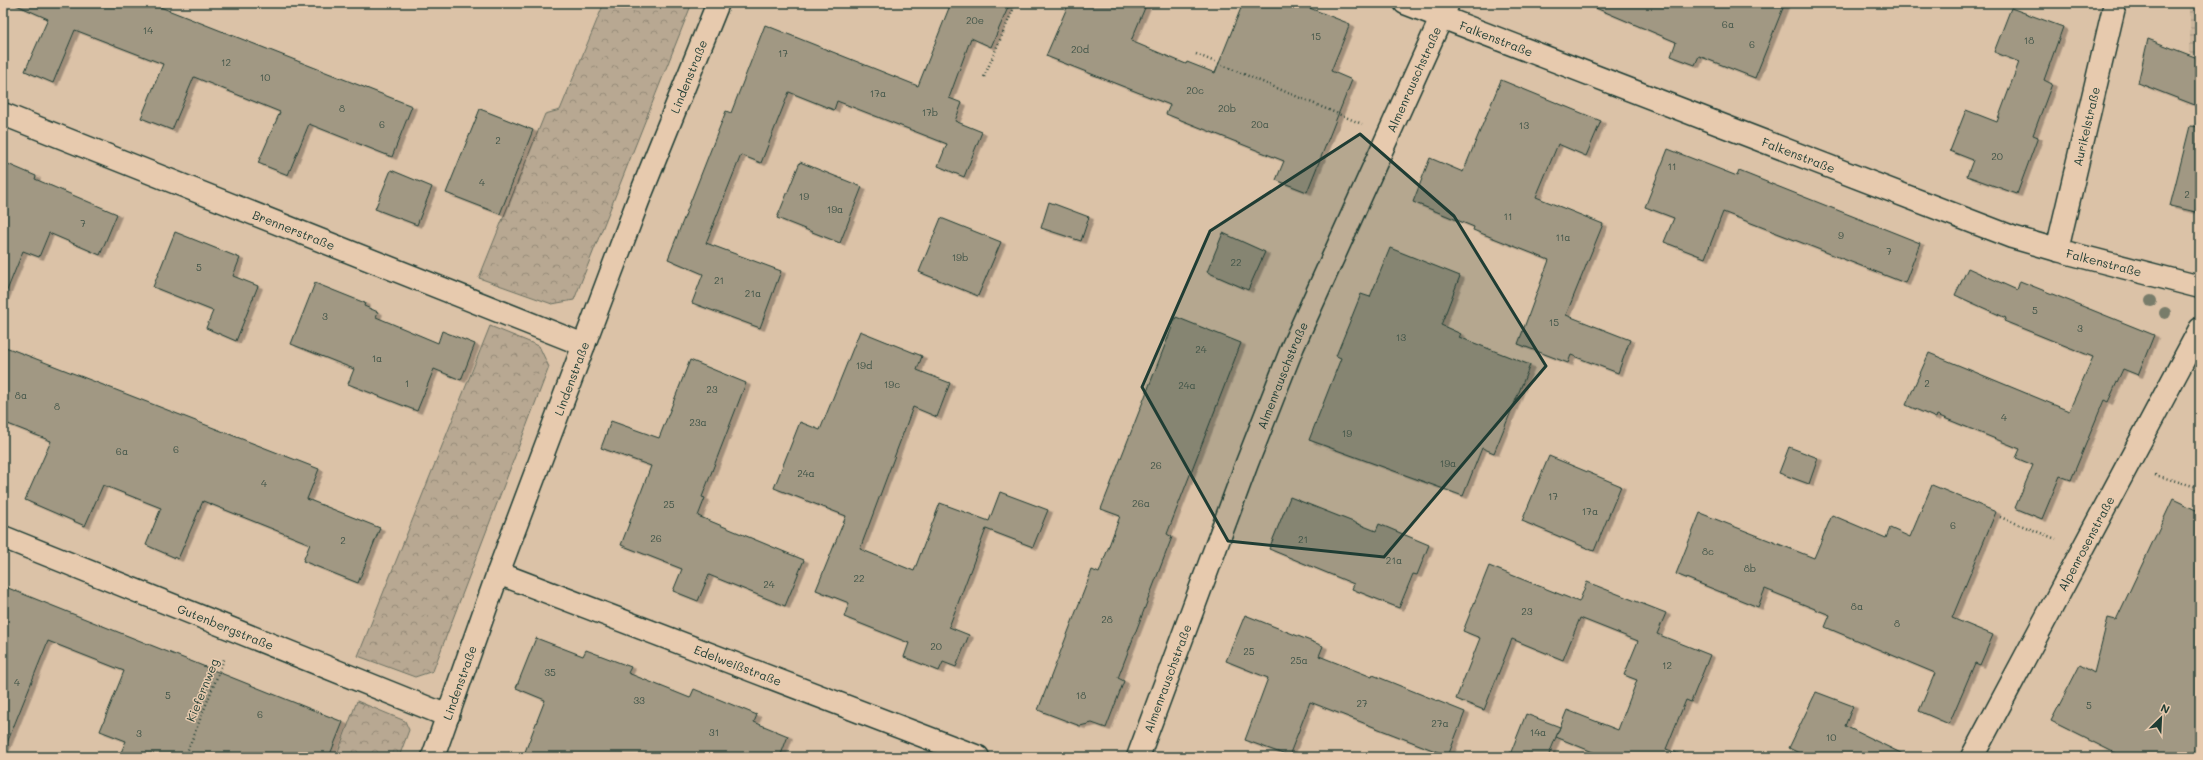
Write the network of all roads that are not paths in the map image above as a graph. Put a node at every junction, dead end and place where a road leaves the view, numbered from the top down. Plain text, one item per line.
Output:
1 (718, 3) edge
2 (1405, 3) edge
3 (2115, 3) edge
4 (1445, 10) edge
5 (3, 114) edge
6 (2056, 250) junction
7 (2200, 287) edge
8 (2200, 329) edge
9 (584, 345) junction
10 (3, 536) edge
11 (498, 573) junction
12 (448, 716) junction
13 (433, 757) edge
14 (978, 757) edge
15 (1138, 757) edge
16 (1972, 757) edge

1 - 9 street, Lindenstraße
2 - 4 street, Falkenstraße
3 - 6 street, Aurikelstraße
4 - 6 street, Falkenstraße
4 - 15 street, Almenrauschstraße
5 - 9 street, Brennerstraße
6 - 7 street, Falkenstraße
8 - 16 street, Alpenrosenstraße
9 - 11 street, Lindenstraße
10 - 12 street, Gutenbergstraße
11 - 12 street, Lindenstraße
11 - 14 street, Edelweißstraße
12 - 13 street, Lindenstraße

